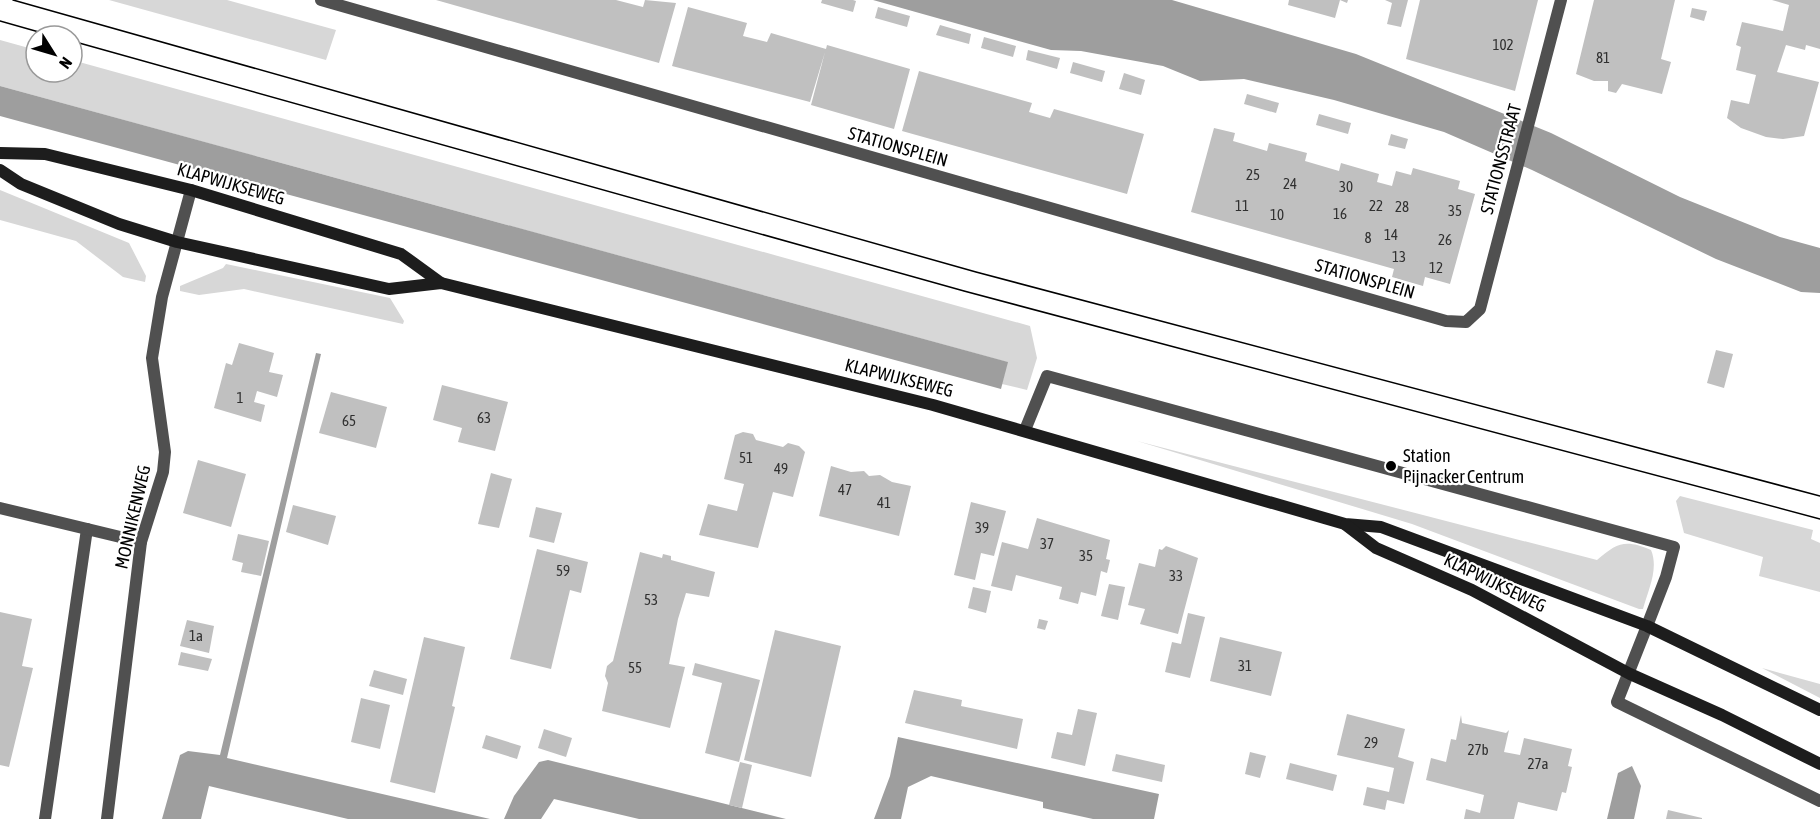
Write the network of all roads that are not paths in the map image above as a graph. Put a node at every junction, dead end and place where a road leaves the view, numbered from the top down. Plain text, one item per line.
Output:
1 (321, 0) edge
2 (1561, 0) edge
3 (0, 153) edge
4 (0, 170) edge
5 (191, 190) junction
6 (177, 242) junction
7 (441, 283) junction
8 (1466, 321) joint
9 (1025, 430) junction
10 (0, 508) edge
11 (1345, 524) junction
12 (87, 529) junction
13 (141, 542) junction
14 (1647, 626) junction
15 (1630, 674) junction
16 (1820, 710) edge
17 (1820, 764) edge
18 (1820, 801) edge
19 (45, 819) edge
20 (107, 819) edge

1 - 8 street, STATIONSPLEIN
2 - 8 street, STATIONSSTRAAT
3 - 5 main road, KLAPWIJKSEWEG
4 - 6 main road, KLAPWIJKSEWEG
5 - 6 street, MONNIKENWEG
5 - 7 main road, KLAPWIJKSEWEG
6 - 7 main road, KLAPWIJKSEWEG
6 - 13 street, MONNIKENWEG
7 - 9 main road, KLAPWIJKSEWEG
9 - 11 main road, KLAPWIJKSEWEG
9 - 14 street
10 - 12 street
11 - 14 main road, KLAPWIJKSEWEG
11 - 15 main road, KLAPWIJKSEWEG
12 - 13 street
12 - 19 street
13 - 20 street, MONNIKENWEG
14 - 15 street
14 - 16 main road, KLAPWIJKSEWEG
15 - 17 main road, KLAPWIJKSEWEG
15 - 18 street

